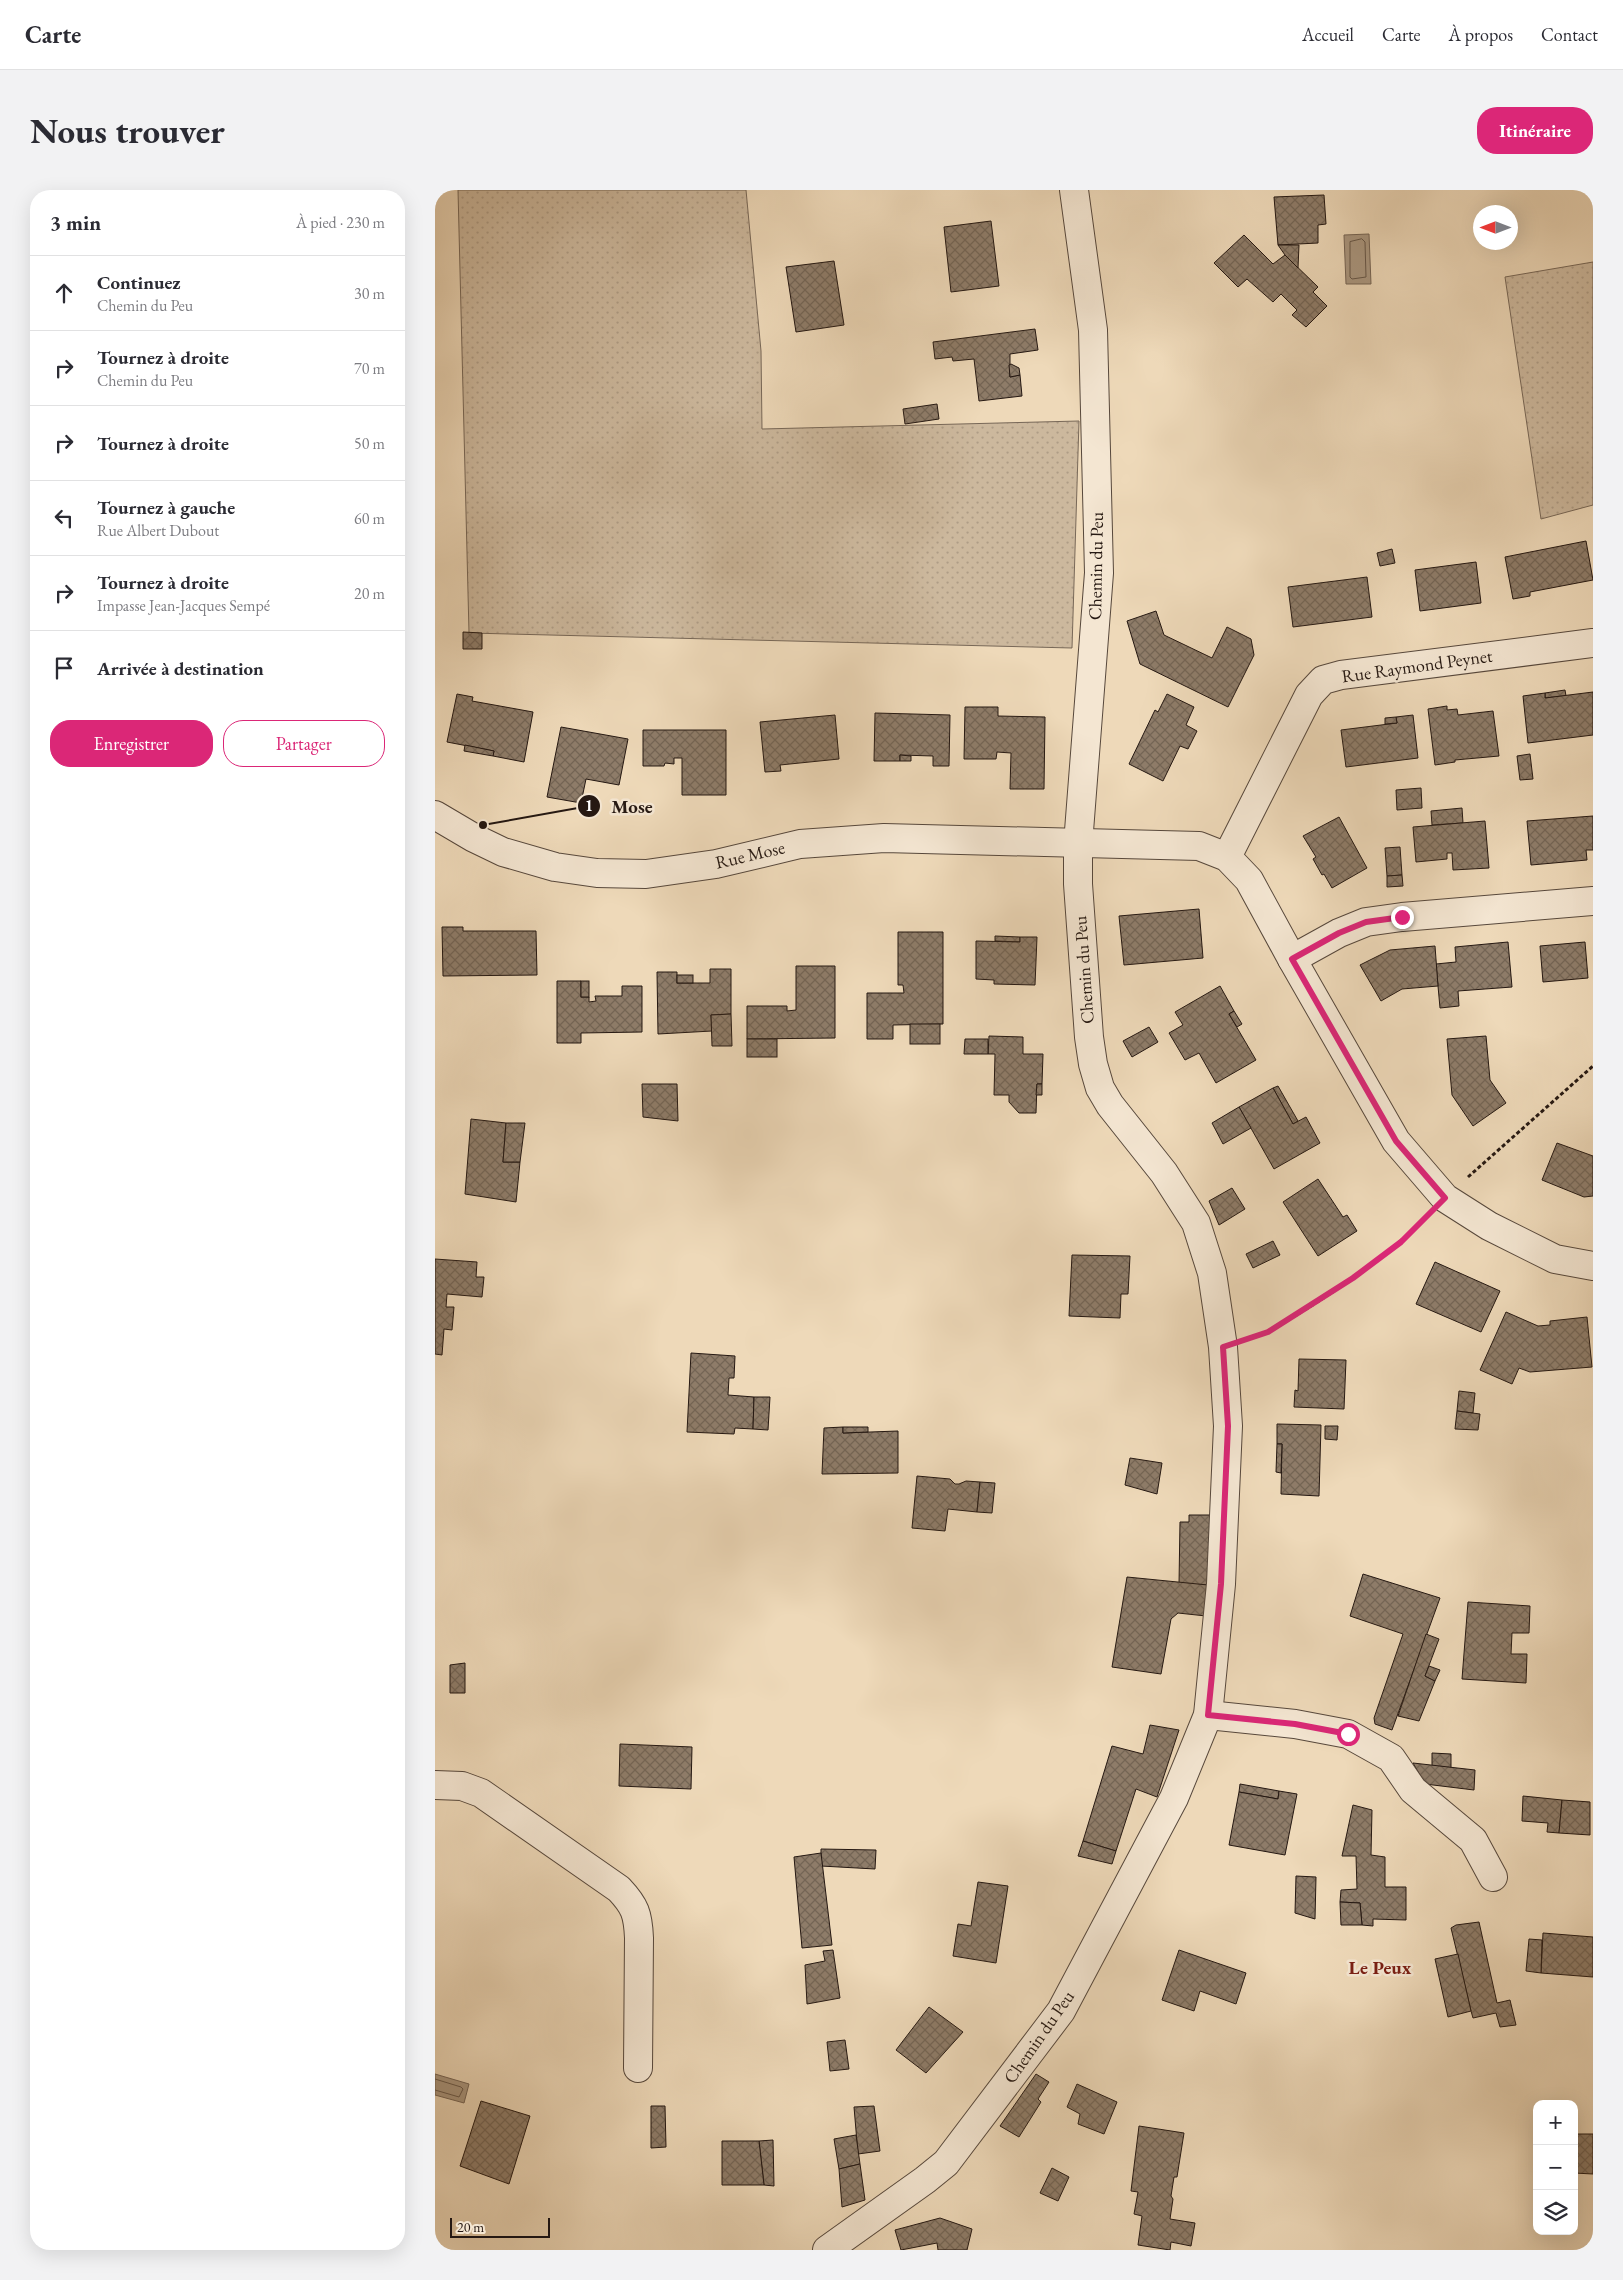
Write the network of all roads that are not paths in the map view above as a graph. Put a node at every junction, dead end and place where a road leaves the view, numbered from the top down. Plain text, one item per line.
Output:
1 (1074, 190) edge
2 (1593, 642) edge
3 (435, 814) edge
4 (1078, 844) junction
5 (1227, 857) junction
6 (1593, 901) edge
7 (1292, 959) junction
8 (1593, 1266) edge
9 (1208, 1715) junction
10 (435, 1785) edge
11 (1493, 1877) dead end
12 (638, 2068) dead end
13 (827, 2250) edge

1 - 4 street, Chemin du Peu
2 - 5 street, Rue Raymond Peynet
3 - 4 street, Rue Mose
4 - 5 street, Rue Mose
4 - 9 street, Chemin du Peu
5 - 7 street
6 - 7 street
7 - 8 street
9 - 11 street
9 - 13 street, Chemin du Peu
10 - 12 street

